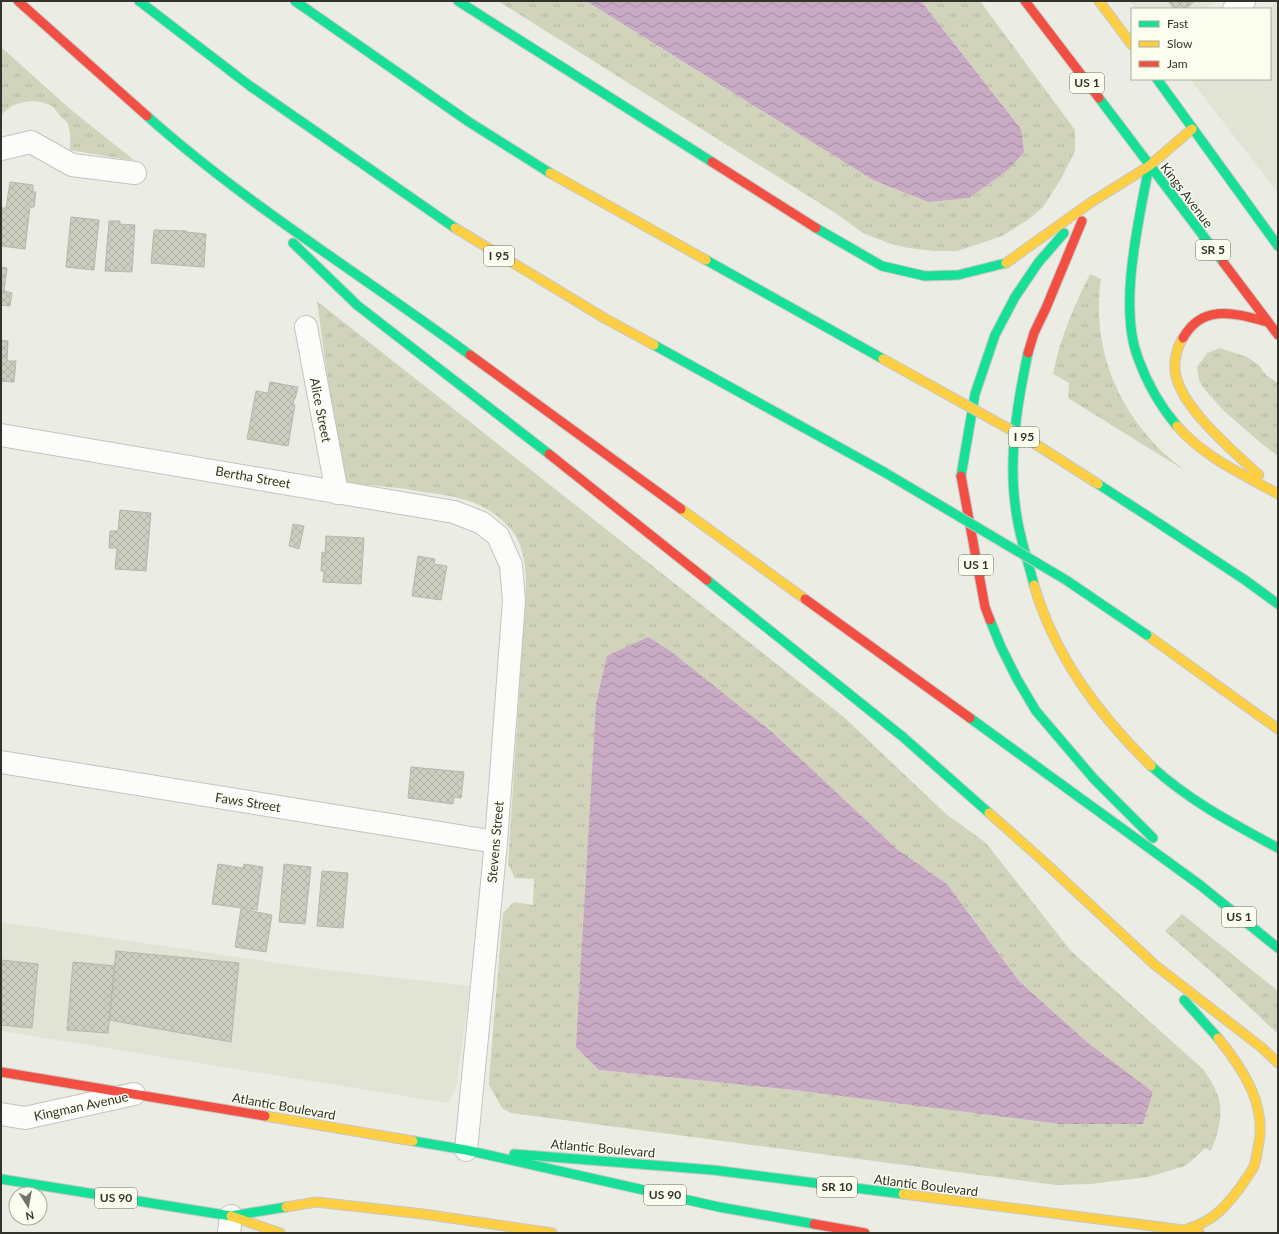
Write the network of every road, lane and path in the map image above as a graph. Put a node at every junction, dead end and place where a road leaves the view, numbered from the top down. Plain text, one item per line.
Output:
1 (18, 1) edge
2 (139, 1) edge
3 (295, 1) edge
4 (458, 1) edge
5 (1025, 1) edge
6 (1099, 1) edge
7 (1244, 1) edge
8 (1235, 8) edge
9 (1131, 44) edge
10 (1158, 80) edge
11 (1192, 128) junction
12 (1, 148) edge
13 (1149, 166) junction
14 (135, 173) dead end
15 (243, 195) junction
16 (1090, 203) junction
17 (1278, 246) edge
18 (1268, 322) junction
19 (306, 327) dead end
20 (1278, 335) edge
21 (1, 435) edge
22 (337, 493) junction
23 (1278, 494) edge
24 (498, 536) joint
25 (1278, 604) edge
26 (1278, 728) edge
27 (1, 762) edge
28 (496, 842) junction
29 (1278, 848) edge
30 (1200, 885) junction
31 (1278, 948) edge
32 (1155, 965) junction
33 (1278, 1063) edge
34 (1, 1072) edge
35 (137, 1094) junction
36 (1, 1114) edge
37 (466, 1150) junction
38 (1, 1179) edge
39 (230, 1225) edge
40 (1181, 1231) junction
41 (280, 1233) edge
42 (552, 1233) edge
43 (865, 1233) edge
44 (1206, 1233) edge

1 - 15 main road
2 - 26 main road, I 95, bridge
3 - 25 main road, I 95, bridge
4 - 16 main road
5 - 13 main road, US 1
6 - 9 main road
7 - 8 street
10 - 11 main road
11 - 13 main road, US 1
11 - 17 main road
12 - 14 street
13 - 16 main road, US 1
13 - 18 main road, Kings Avenue / SR 5
13 - 23 main road
15 - 30 main road
15 - 32 main road
16 - 29 main road
16 - 30 main road, US 1
18 - 20 main road, Kings Avenue / SR 5
18 - 23 main road
19 - 22 street, Alice Street
21 - 22 street, Bertha Street
22 - 24 street, Bertha Street
24 - 28 street, Stevens Street
27 - 28 street, Faws Street
28 - 37 street, Stevens Street
30 - 31 main road, US 1
32 - 33 main road
32 - 40 main road
34 - 35 main road, Atlantic Boulevard / US 90
35 - 36 street, Kingman Avenue
35 - 37 main road, Atlantic Boulevard / US 90
37 - 40 main road, Atlantic Boulevard / SR 10
37 - 43 main road, US 90
38 - 39 main road, US 90
39 - 41 main road
39 - 42 main road, US 90
40 - 44 main road, Atlantic Boulevard / SR 10

